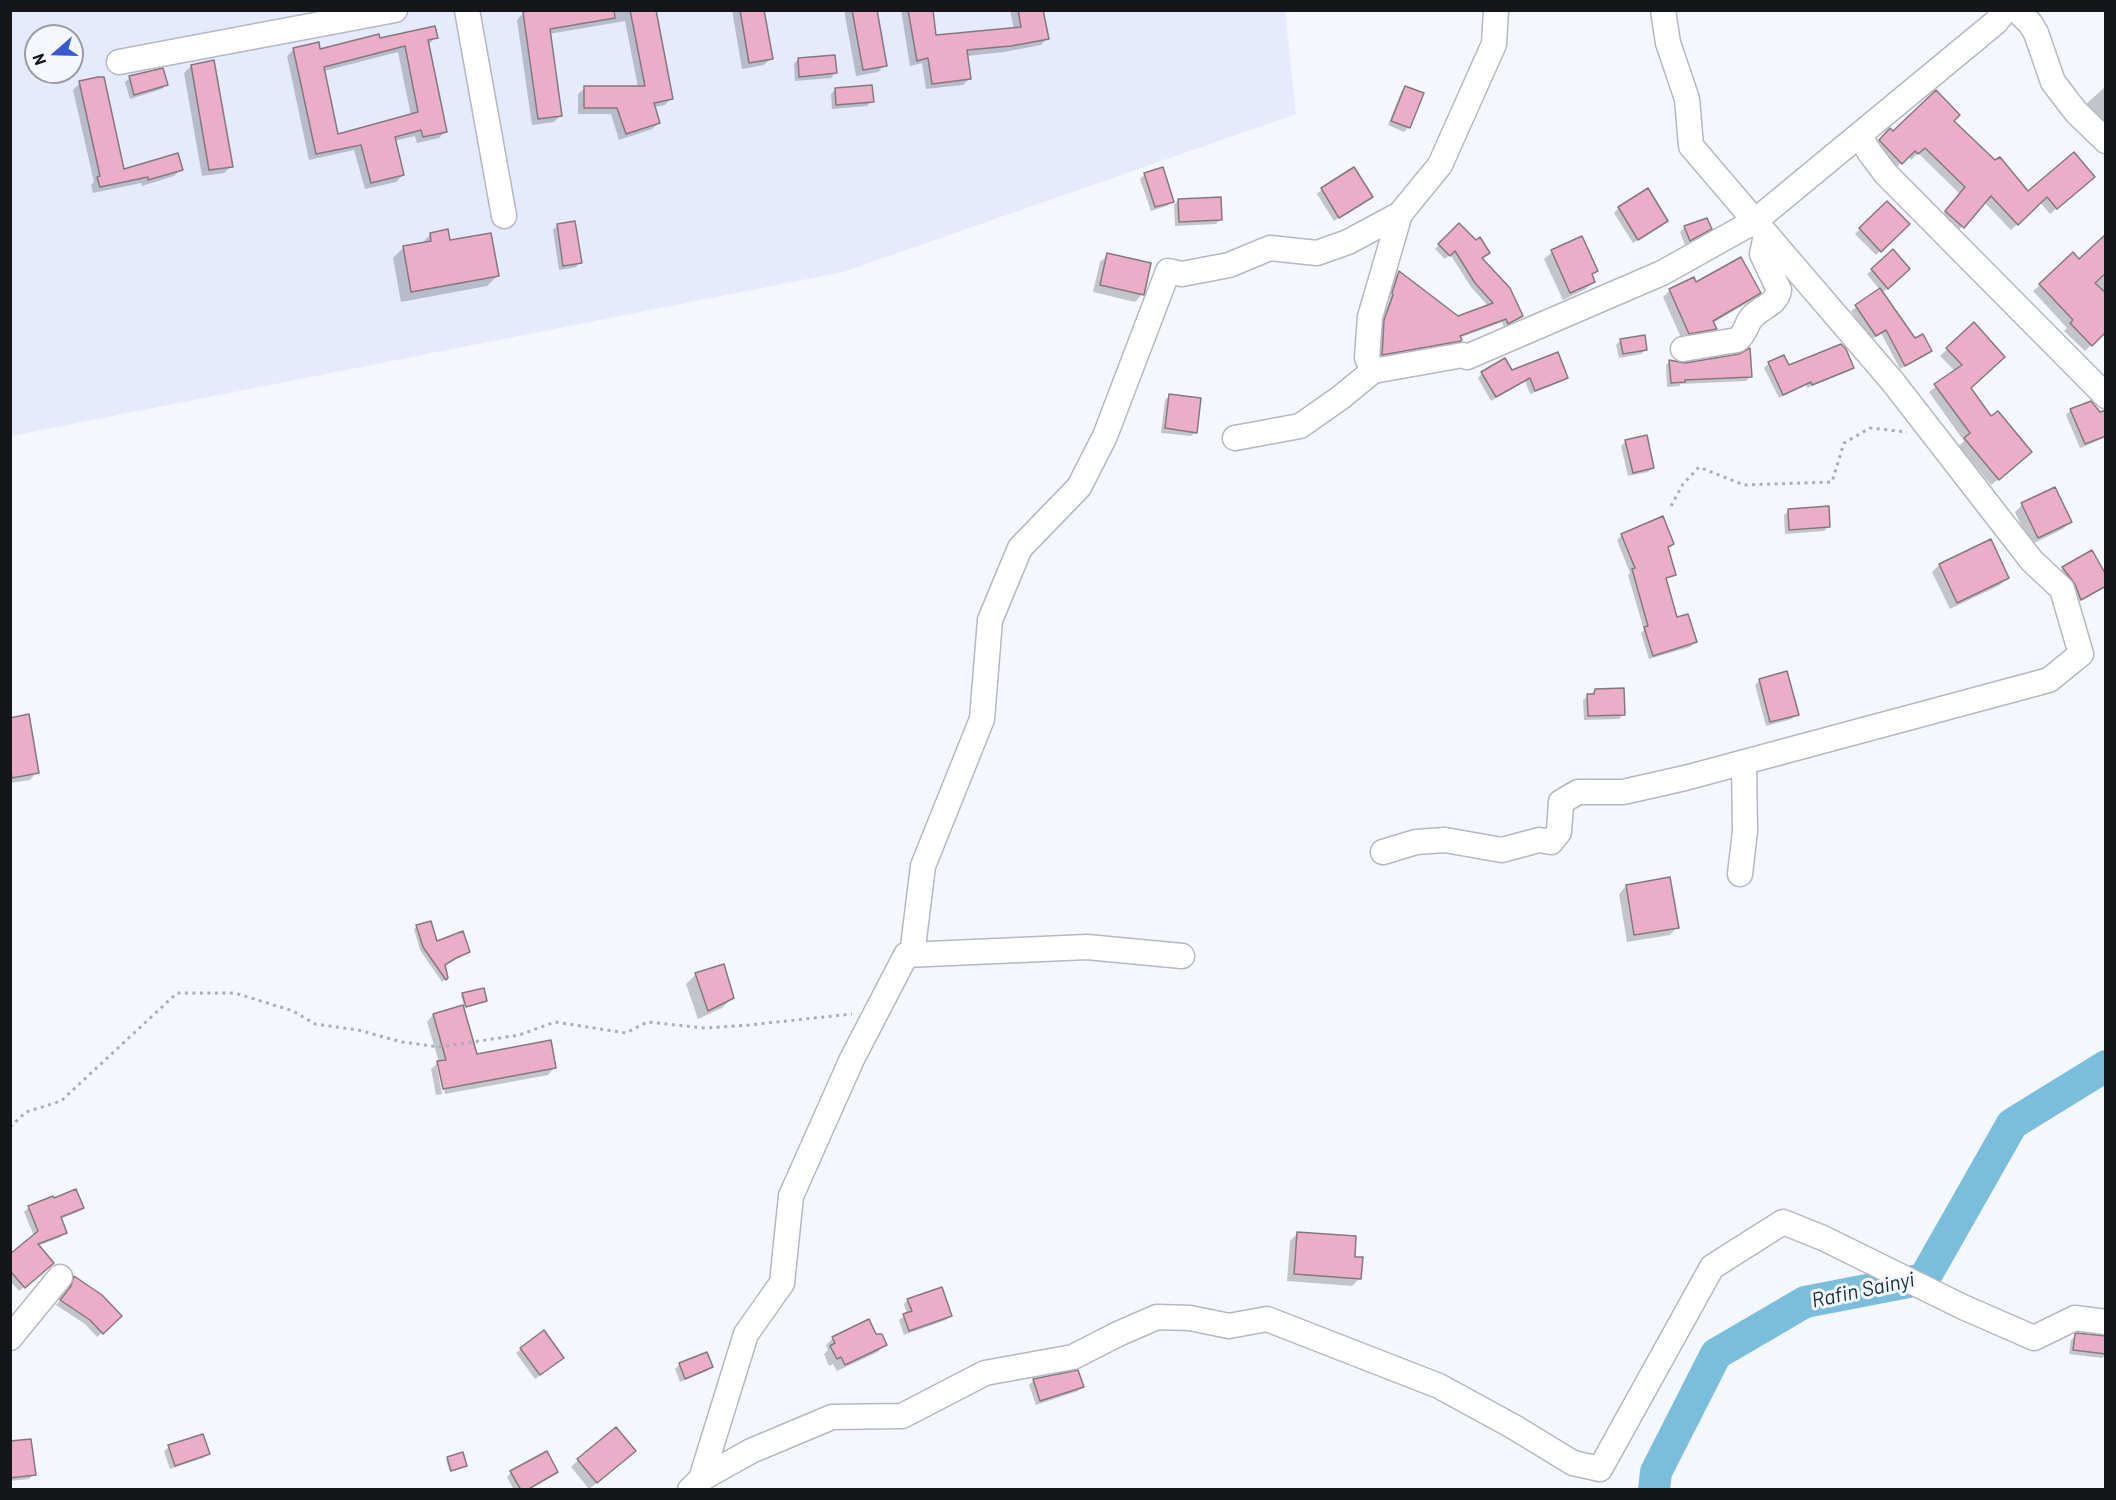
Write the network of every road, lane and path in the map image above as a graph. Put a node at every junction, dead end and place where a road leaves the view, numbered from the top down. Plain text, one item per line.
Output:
1 (395, 10) edge
2 (467, 10) edge
3 (1496, 10) edge
4 (1663, 10) edge
5 (2005, 10) edge
6 (2016, 10) edge
7 (118, 62) dead end
8 (1859, 135) junction
9 (2106, 141) edge
10 (1400, 214) junction
11 (504, 216) dead end
12 (1761, 228) junction
13 (1683, 348) dead end
14 (1373, 371) junction
15 (2106, 396) edge
16 (1924, 422) junction
17 (1235, 438) dead end
18 (1671, 506) dead end
19 (1744, 762) junction
20 (1383, 852) dead end
21 (1740, 874) dead end
22 (912, 955) junction
23 (1182, 956) dead end
24 (878, 1011) junction
25 (10, 1127) edge
26 (60, 1277) dead end
27 (2106, 1322) edge
28 (10, 1338) edge
29 (695, 1484) edge

1 - 7 street
2 - 11 street
3 - 10 street
4 - 12 street
5 - 8 street
6 - 9 street
8 - 12 street
8 - 15 street
10 - 14 street
10 - 22 street
12 - 13 street
12 - 14 street
12 - 16 street
14 - 17 street
16 - 18 path
16 - 19 street
19 - 20 street
19 - 21 street
22 - 23 street
22 - 24 street
24 - 25 path
24 - 29 street
26 - 28 street
27 - 29 street

